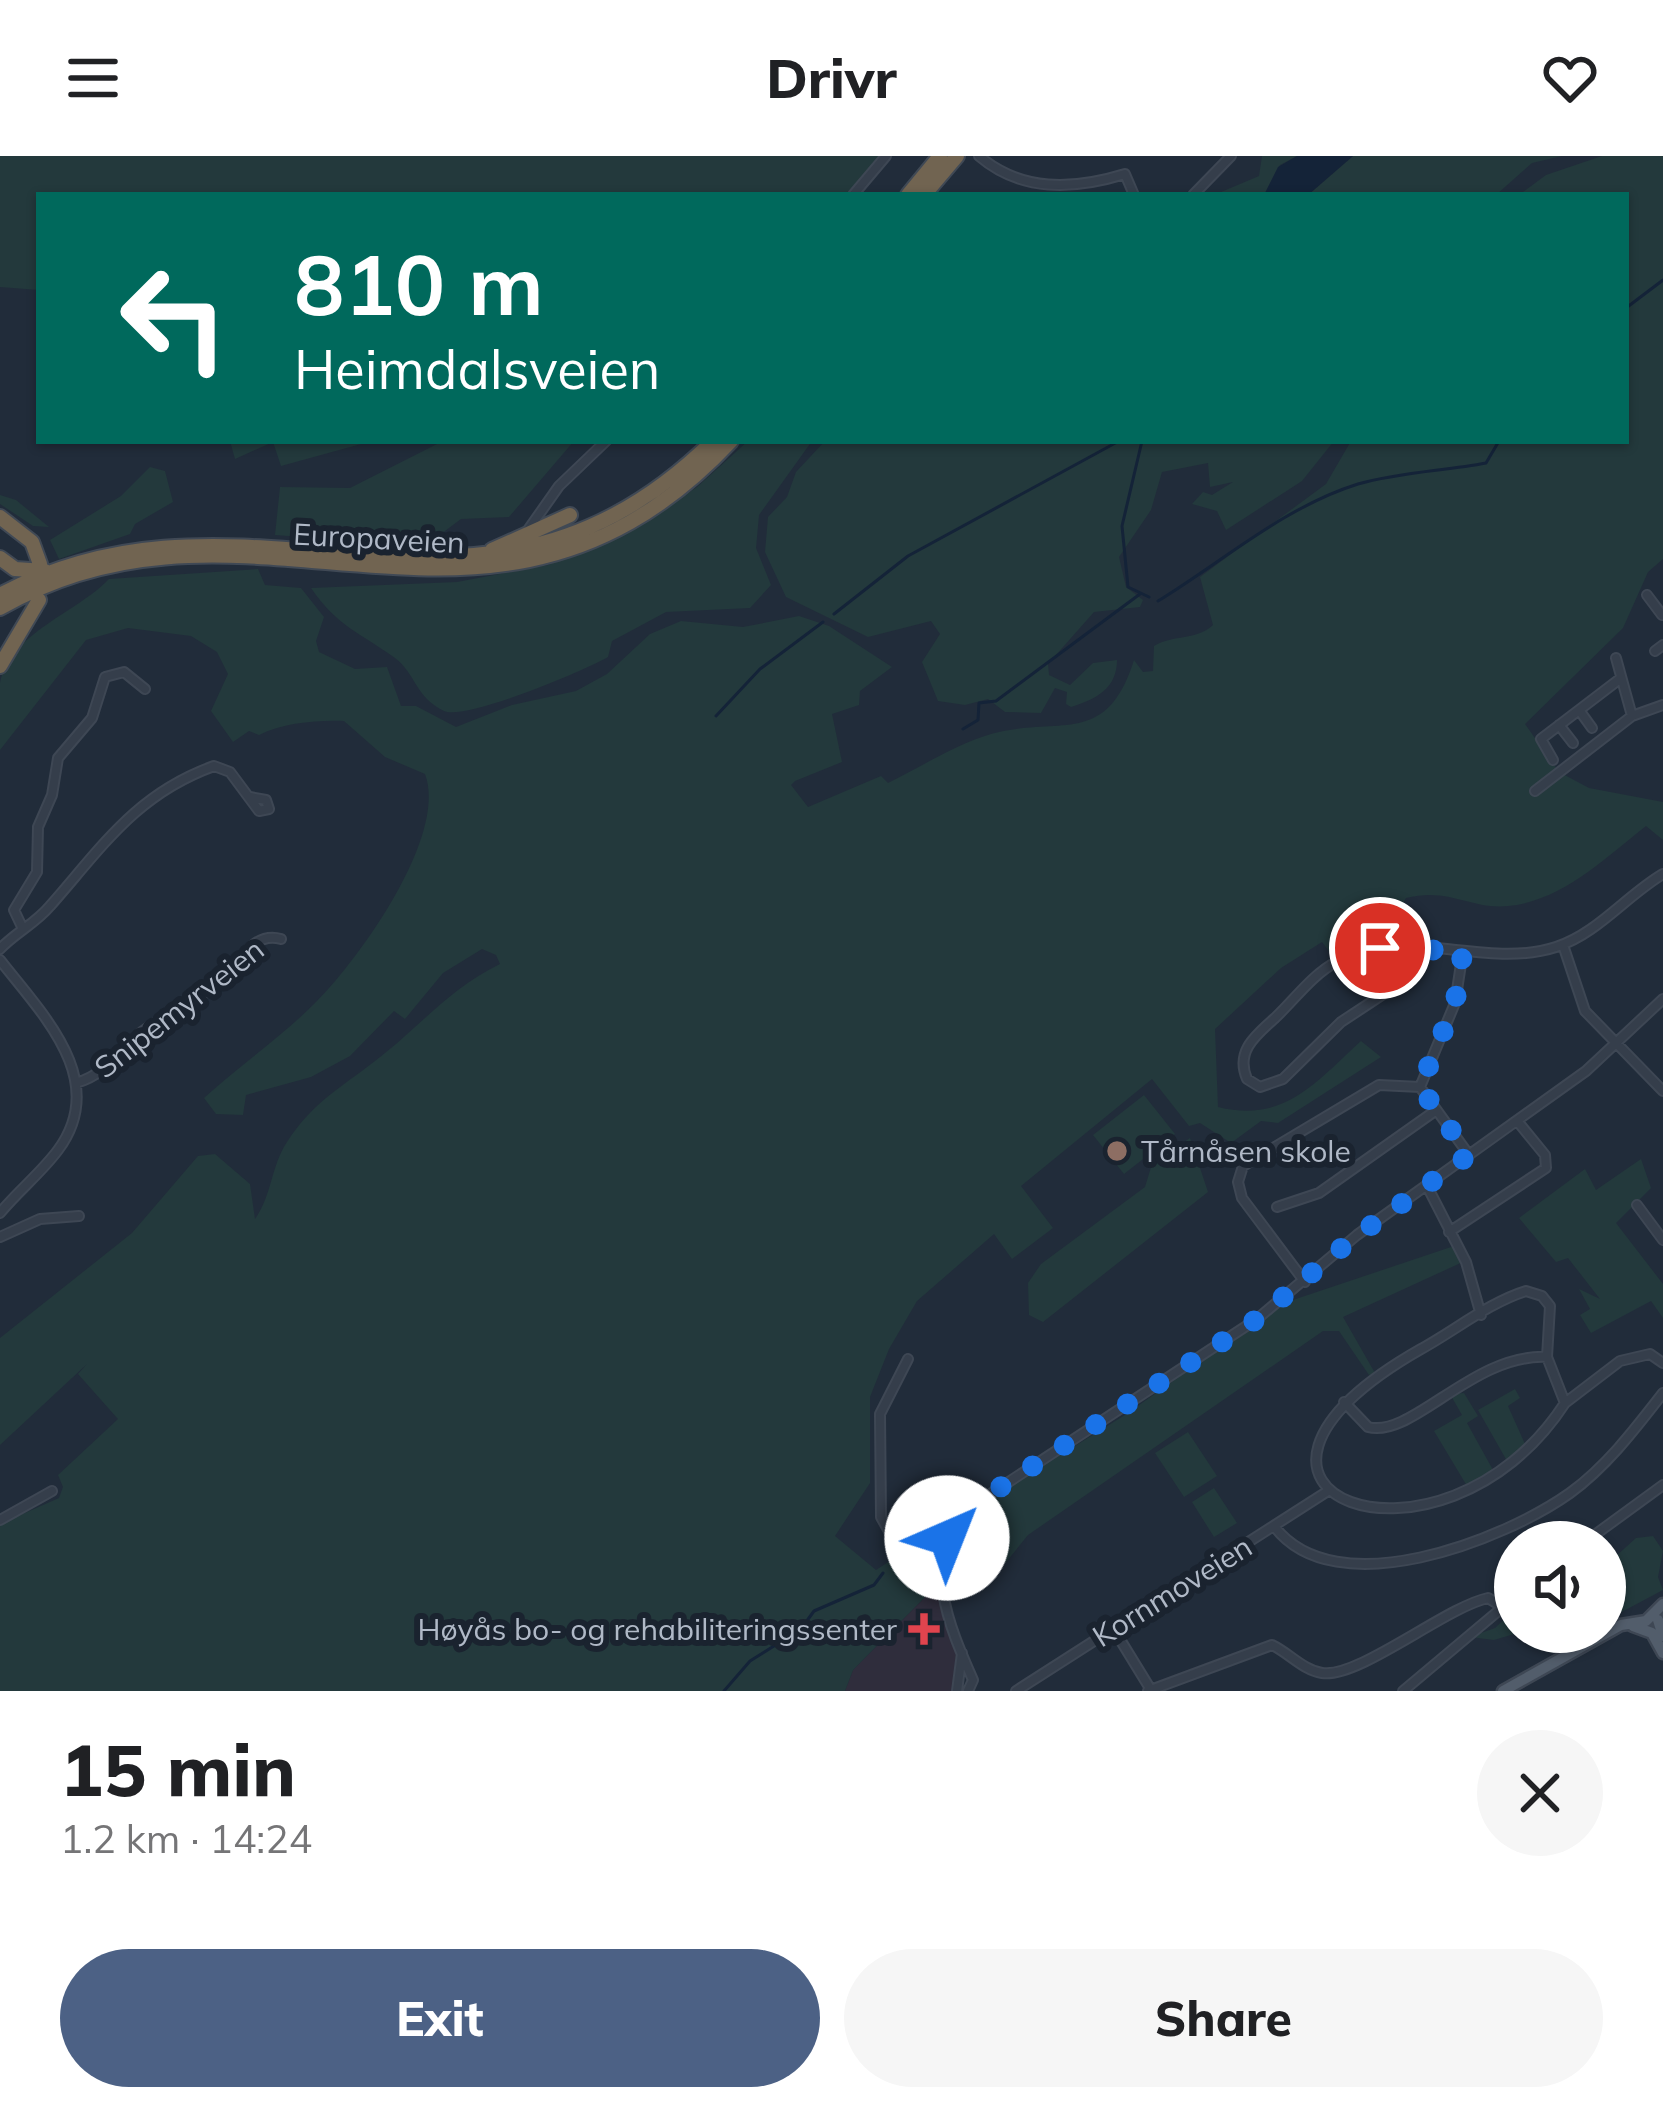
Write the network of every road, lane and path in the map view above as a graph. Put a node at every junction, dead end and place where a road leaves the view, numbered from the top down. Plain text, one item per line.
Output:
1 (886, 156) edge
2 (940, 156) edge
3 (957, 156) edge
4 (1231, 156) edge
5 (979, 157) edge
6 (856, 192) edge
7 (910, 192) edge
8 (927, 192) edge
9 (1133, 192) edge
10 (1196, 192) edge
11 (603, 444) edge
12 (710, 444) edge
13 (728, 444) edge
14 (569, 515) dead end
15 (5, 523) edge
16 (522, 539) junction
17 (0, 558) edge
18 (468, 559) junction
19 (45, 568) junction
20 (1647, 595) dead end
21 (0, 596) edge
22 (39, 600) dead end
23 (0, 608) edge
24 (1661, 615) edge
25 (1616, 658) dead end
26 (3, 662) edge
27 (1621, 678) junction
28 (145, 689) dead end
29 (1663, 705) edge
30 (1578, 710) junction
31 (1633, 716) junction
32 (1559, 725) junction
33 (1592, 728) dead end
34 (1573, 743) dead end
35 (1553, 760) dead end
36 (1534, 791) dead end
37 (250, 797) dead end
38 (1663, 874) edge
39 (23, 929) junction
40 (281, 939) dead end
41 (1563, 945) junction
42 (1416, 949) junction
43 (0, 950) edge
44 (1463, 951) junction
45 (0, 961) edge
46 (1663, 999) edge
47 (1617, 1045) junction
48 (76, 1083) junction
49 (1661, 1085) edge
50 (1420, 1087) junction
51 (1436, 1112) junction
52 (1518, 1121) junction
53 (1469, 1155) junction
54 (1426, 1186) junction
55 (1637, 1205) dead end
56 (1277, 1207) dead end
57 (0, 1213) edge
58 (79, 1216) dead end
59 (1449, 1232) junction
60 (0, 1237) edge
61 (1663, 1240) edge
62 (1305, 1282) junction
63 (1481, 1315) junction
64 (1547, 1357) junction
65 (908, 1359) dead end
66 (1663, 1363) edge
67 (1663, 1393) edge
68 (1344, 1402) junction
69 (1565, 1403) junction
70 (1663, 1485) edge
71 (52, 1491) dead end
72 (1328, 1491) junction
73 (0, 1520) edge
74 (1611, 1521) edge
75 (1274, 1526) junction
76 (940, 1563) junction
77 (1494, 1601) edge
78 (1494, 1614) edge
79 (1655, 1622) edge
80 (1113, 1628) junction
81 (962, 1651) junction
82 (1663, 1653) edge
83 (966, 1687) edge
84 (984, 1690) edge
85 (1150, 1690) edge
86 (1016, 1691) edge
87 (1403, 1691) edge
88 (1503, 1691) edge

1 - 6 street
2 - 7 highway
3 - 8 highway
4 - 10 street
5 - 9 street
11 - 16 street
12 - 18 highway, Europaveien
13 - 23 highway, Europaveien
14 - 16 highway
15 - 19 highway
16 - 18 highway
17 - 19 highway
18 - 19 highway, Europaveien
19 - 21 highway, Europaveien
20 - 24 street
22 - 26 highway
25 - 27 street
27 - 30 street
27 - 31 street
28 - 39 street
29 - 31 street
30 - 32 street
30 - 33 street
31 - 36 street
32 - 34 street
32 - 35 street
37 - 39 street
38 - 41 street
39 - 43 street
40 - 48 street, Snipemyrveien
41 - 44 street
41 - 47 street
42 - 42 street
42 - 44 street
44 - 50 street
45 - 48 street
46 - 47 street
47 - 49 street
47 - 52 street
48 - 57 street
50 - 51 street
50 - 62 street
51 - 53 street
51 - 56 street
52 - 53 street
52 - 59 street
53 - 54 street
54 - 59 street
54 - 62 street
55 - 61 street
58 - 60 street
59 - 63 street
62 - 76 street
63 - 64 street
63 - 68 street
64 - 68 street
64 - 69 street
65 - 76 street
66 - 69 street
67 - 75 street
68 - 72 street
69 - 72 street
70 - 74 street
71 - 73 street
72 - 75 street, Kornmoveien
75 - 80 street, Kornmoveien
76 - 81 street
77 - 85 street
78 - 87 street
79 - 82 main road
79 - 88 main road
80 - 85 street
80 - 86 street, Kornmoveien
81 - 83 street
81 - 83 street
83 - 84 street

